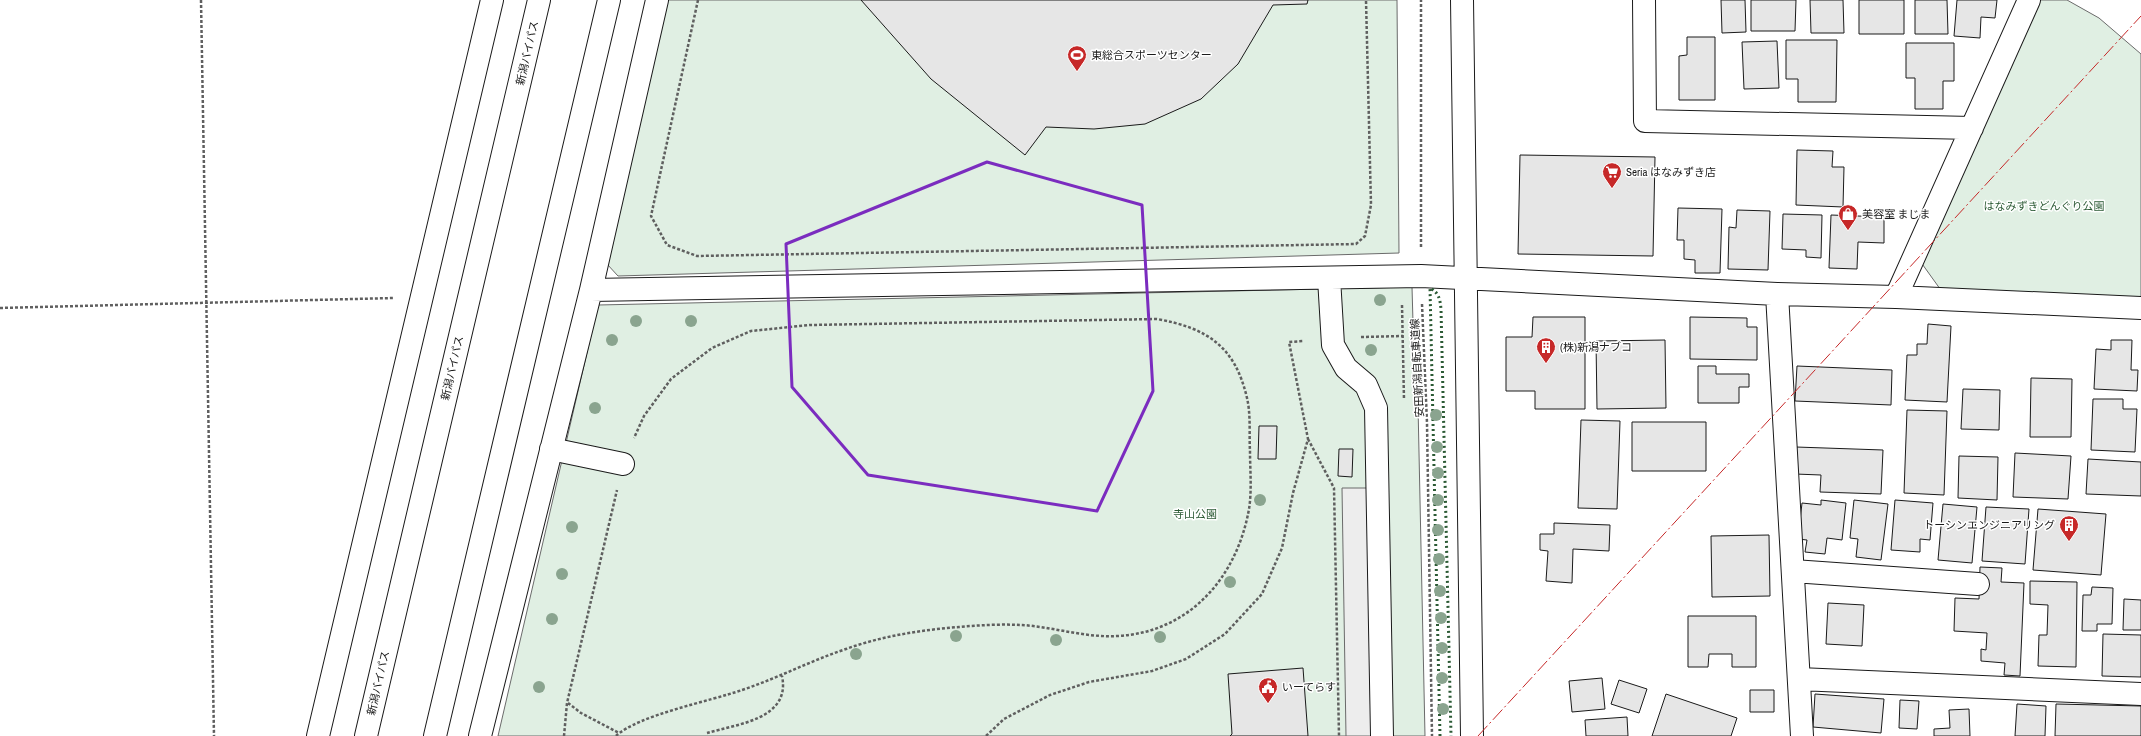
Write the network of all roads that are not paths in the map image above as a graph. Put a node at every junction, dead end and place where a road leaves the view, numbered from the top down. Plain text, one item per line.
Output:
1 (492, 0) edge
2 (539, 0) edge
3 (609, 0) edge
4 (657, 0) edge
5 (1462, 0) edge
6 (1644, 0) edge
7 (2029, 0) edge
8 (1972, 128) junction
9 (1329, 278) junction
10 (1467, 279) junction
11 (591, 290) junction
12 (1777, 294) junction
13 (1896, 297) junction
14 (2141, 308) edge
15 (551, 449) junction
16 (623, 464) road end
17 (1793, 571) junction
18 (1978, 584) dead end
19 (1799, 679) junction
20 (2141, 694) edge
21 (318, 736) edge
22 (366, 736) edge
23 (435, 736) edge
24 (480, 736) edge
25 (1382, 736) edge
26 (1472, 736) edge
27 (1802, 736) edge

1 - 21 main road
2 - 22 main road, 新潟バイパス
3 - 23 main road
4 - 11 main road
5 - 10 main road
6 - 8 main road
7 - 8 main road
8 - 13 main road
9 - 10 main road
9 - 11 main road
9 - 25 main road
10 - 12 main road
10 - 26 main road
11 - 15 main road
12 - 13 main road
12 - 17 main road
13 - 14 main road
15 - 16 main road
15 - 24 main road
17 - 18 main road
17 - 19 main road
19 - 20 main road
19 - 27 main road

